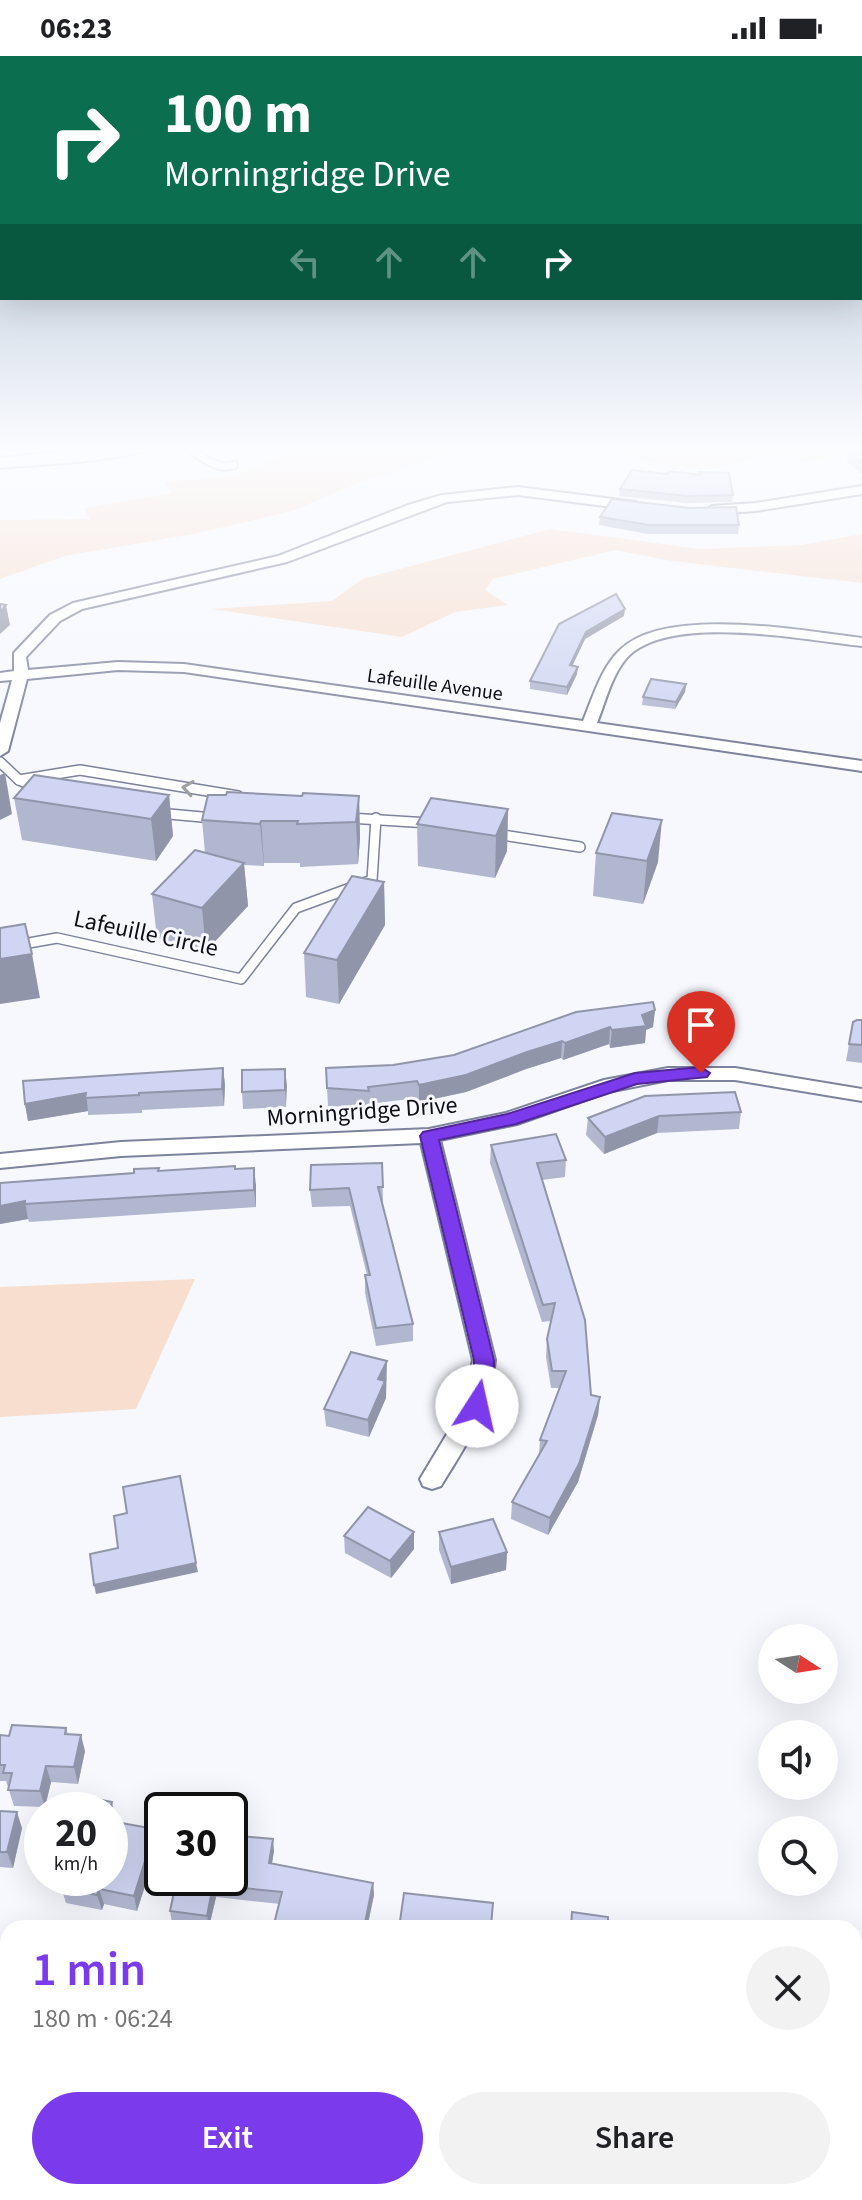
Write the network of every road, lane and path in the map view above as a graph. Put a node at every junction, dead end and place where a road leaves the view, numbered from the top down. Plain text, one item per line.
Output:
1 (315, 546) edge
2 (862, 642) edge
3 (21, 673) junction
4 (0, 677) edge
5 (588, 726) junction
6 (0, 751) edge
7 (0, 762) edge
8 (862, 766) edge
9 (19, 780) junction
10 (43, 791) edge
11 (251, 798) edge
12 (143, 811) edge
13 (344, 816) edge
14 (219, 818) edge
15 (376, 818) junction
16 (439, 825) edge
17 (486, 832) edge
18 (580, 847) dead end
19 (0, 948) edge
20 (862, 1095) edge
21 (429, 1136) junction
22 (0, 1161) edge
23 (432, 1479) dead end

1 - 3 street
2 - 5 street
3 - 4 street, Lafeuille Avenue
3 - 5 street, Lafeuille Avenue
3 - 6 street
5 - 8 street, Lafeuille Avenue
7 - 9 lane
9 - 10 lane
11 -> 9 lane
12 - 14 lane
13 - 15 lane
15 - 16 lane
15 - 19 lane, Lafeuille Circle
17 - 18 lane
20 - 21 street, Morningridge Drive
21 - 22 street, Morningridge Drive
21 - 23 street

